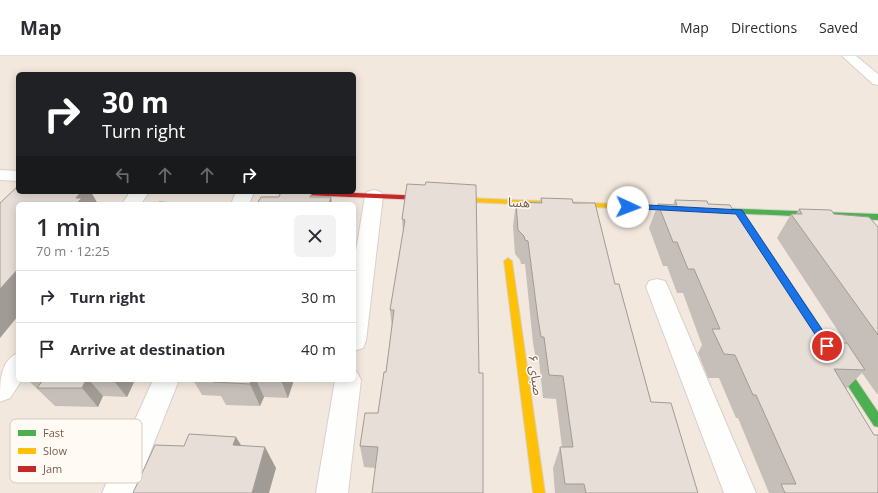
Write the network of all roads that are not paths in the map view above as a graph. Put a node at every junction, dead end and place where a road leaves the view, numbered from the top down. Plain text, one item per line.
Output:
1 (848, 56) edge
2 (878, 81) edge
3 (0, 175) edge
4 (16, 176) edge
5 (326, 194) edge
6 (374, 196) junction
7 (739, 211) junction
8 (878, 217) edge
9 (508, 261) dead end
10 (657, 287) dead end
11 (356, 326) edge
12 (16, 367) edge
13 (165, 382) edge
14 (348, 382) edge
15 (0, 390) edge
16 (878, 422) edge
17 (142, 436) edge
18 (122, 483) edge
19 (118, 493) edge
20 (332, 493) edge
21 (539, 493) edge
22 (740, 493) edge

1 - 2 street
3 - 4 street
5 - 6 street, هسا
6 - 7 street, هسا
6 - 11 street
7 - 8 street, هسا
7 - 16 street
9 - 21 street, صبای ۶
10 - 22 street
12 - 15 street
13 - 17 street
14 - 20 street
18 - 19 street

